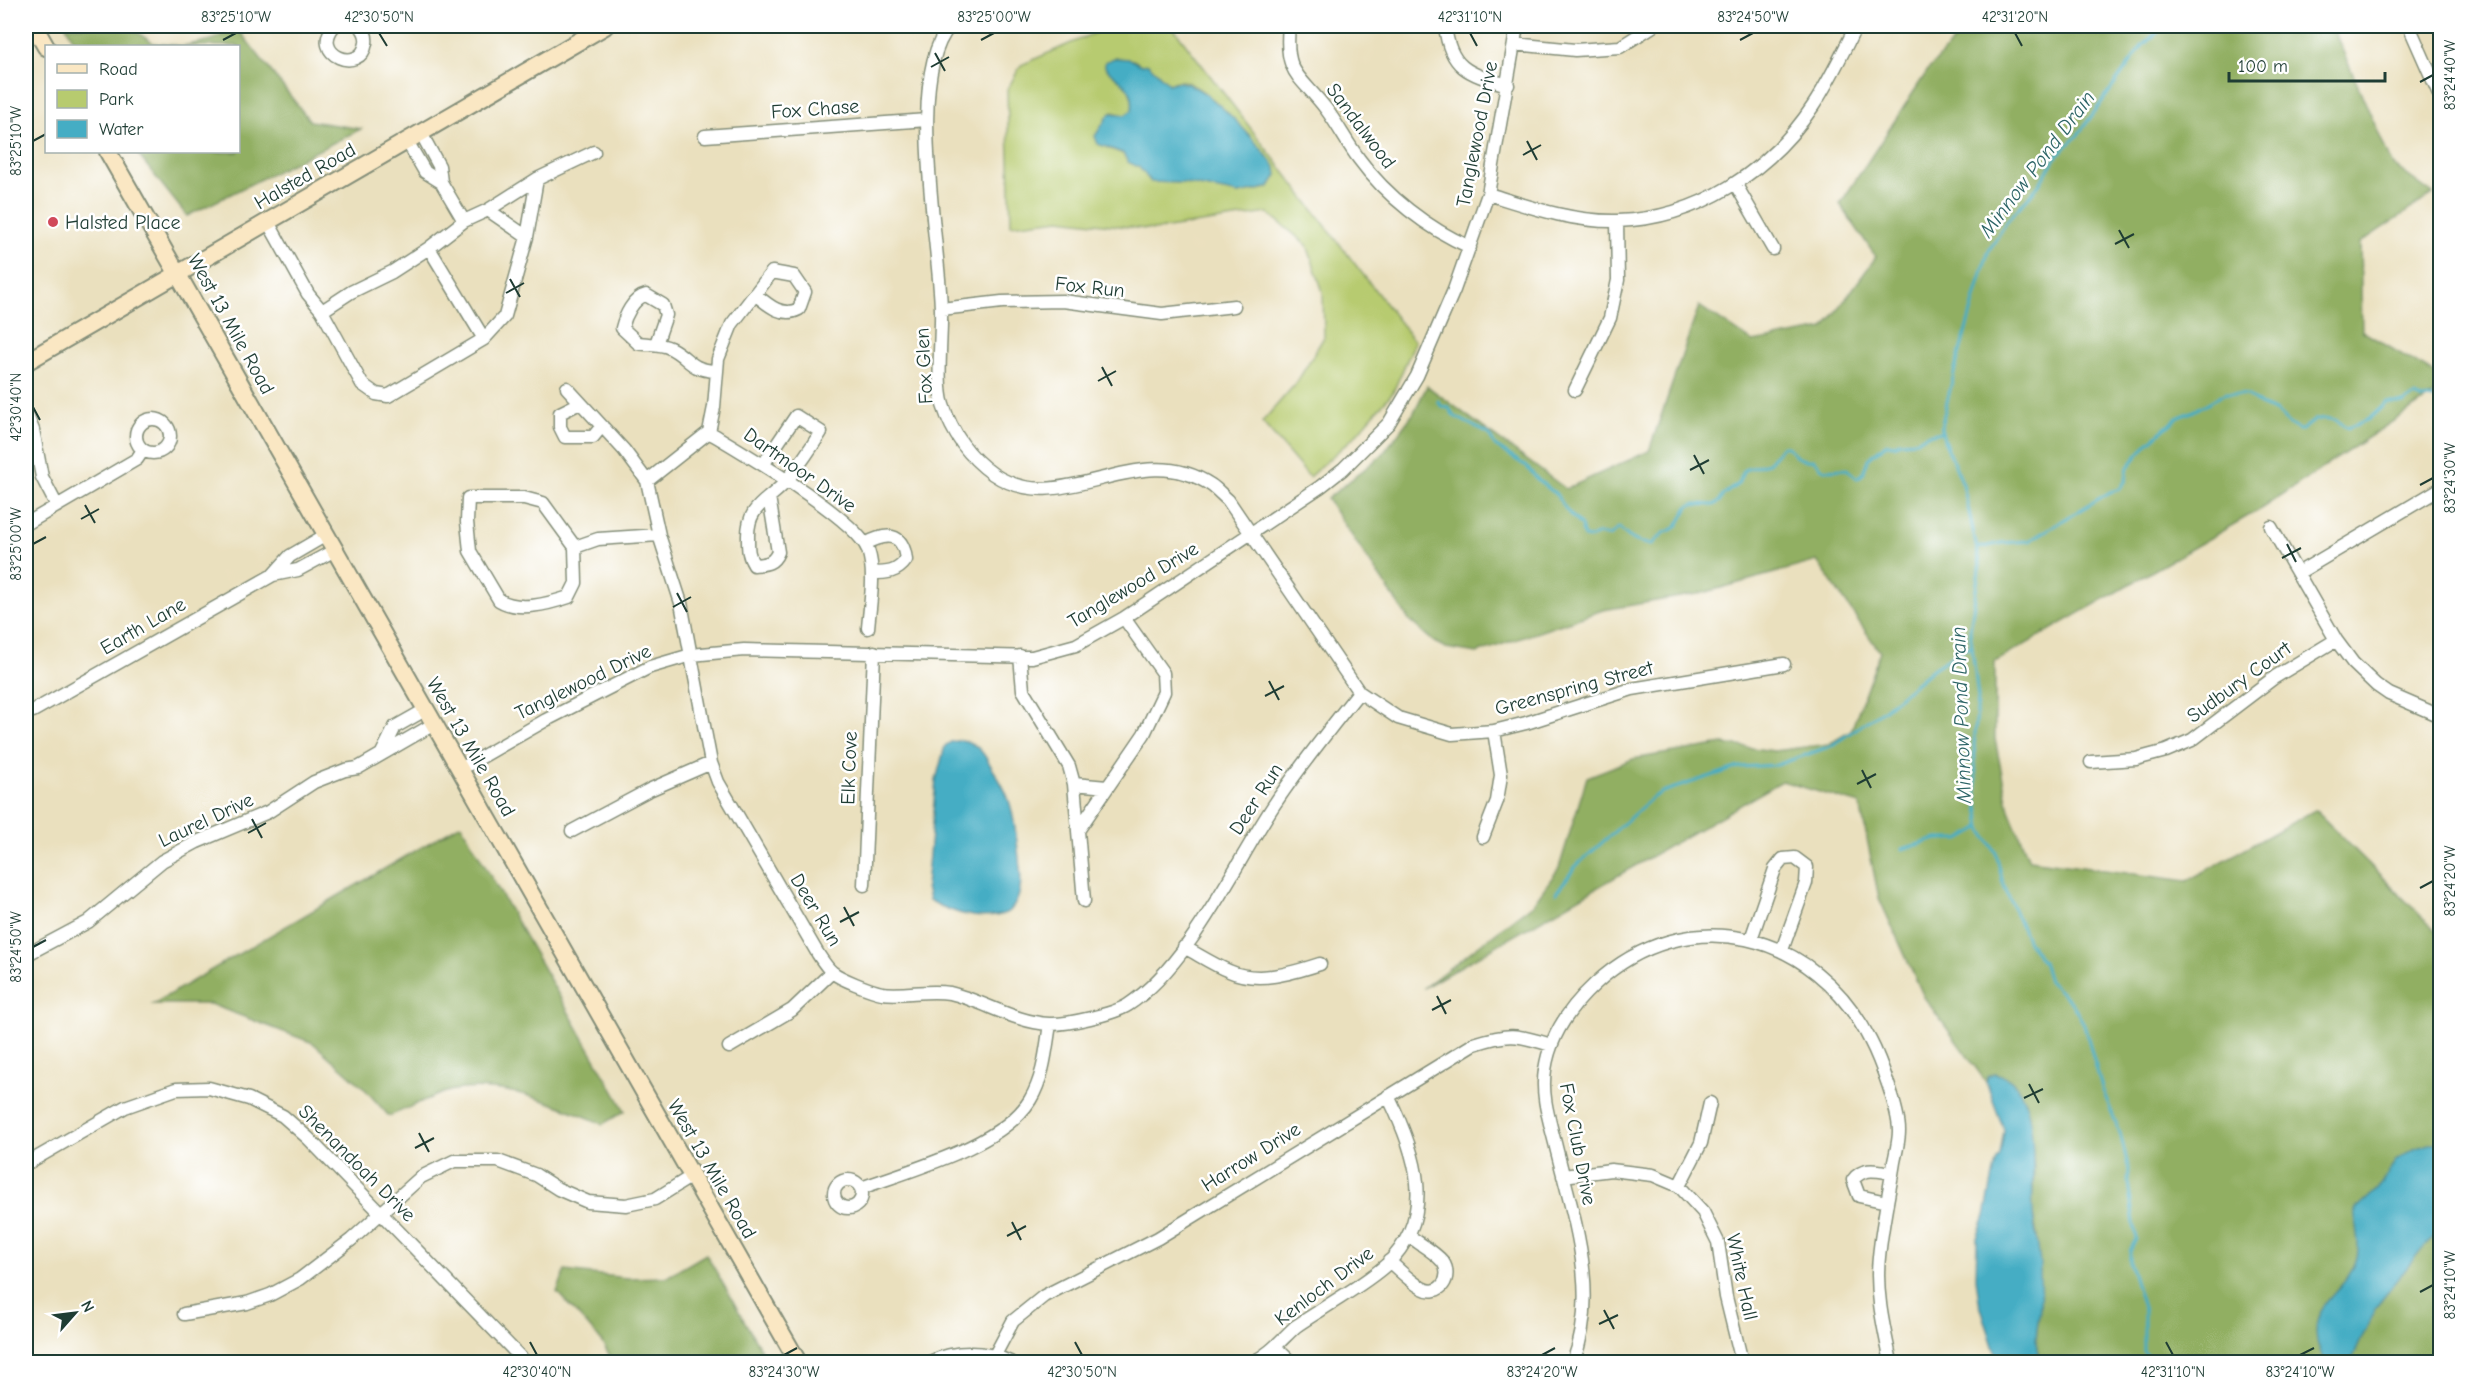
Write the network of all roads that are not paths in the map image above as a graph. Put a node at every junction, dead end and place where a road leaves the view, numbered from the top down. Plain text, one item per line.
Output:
1 (34, 26) edge
2 (334, 26) edge
3 (360, 26) edge
4 (605, 26) edge
5 (950, 26) edge
6 (1289, 26) edge
7 (1445, 26) edge
8 (1517, 26) edge
9 (1653, 26) edge
10 (1857, 26) edge
11 (2409, 26) edge
12 (1514, 44) junction
13 (45, 45) edge
14 (1508, 85) junction
15 (2440, 96) edge
16 (927, 120) junction
17 (705, 136) dead end
18 (414, 137) junction
19 (594, 152) dead end
20 (109, 153) edge
21 (537, 178) junction
22 (1736, 185) junction
23 (1488, 194) junction
24 (488, 210) junction
25 (464, 221) junction
26 (1617, 221) junction
27 (268, 222) junction
28 (527, 237) junction
29 (1470, 247) junction
30 (429, 248) junction
31 (1773, 249) dead end
32 (178, 273) junction
33 (755, 294) dead end
34 (1234, 306) dead end
35 (941, 309) junction
36 (322, 311) junction
37 (484, 339) junction
38 (657, 344) dead end
39 (26, 362) edge
40 (716, 371) junction
41 (567, 388) dead end
42 (1575, 390) dead end
43 (580, 403) junction
44 (26, 413) edge
45 (602, 426) junction
46 (709, 432) junction
47 (143, 450) dead end
48 (763, 465) junction
49 (787, 481) junction
50 (647, 482) junction
51 (2440, 489) edge
52 (769, 497) junction
53 (57, 506) junction
54 (26, 524) edge
55 (2271, 527) dead end
56 (1252, 534) junction
57 (326, 535) junction
58 (659, 535) junction
59 (865, 544) junction
60 (575, 547) junction
61 (335, 550) junction
62 (872, 573) junction
63 (2298, 573) junction
64 (273, 575) junction
65 (1124, 618) junction
66 (868, 628) dead end
67 (2336, 640) junction
68 (874, 652) junction
69 (691, 655) junction
70 (1020, 656) junction
71 (1784, 664) dead end
72 (1359, 692) junction
73 (33, 711) dead end
74 (2440, 716) edge
75 (430, 717) junction
76 (1494, 731) junction
77 (2091, 762) dead end
78 (711, 763) junction
79 (459, 770) junction
80 (1074, 783) junction
81 (1107, 787) junction
82 (1079, 829) junction
83 (572, 831) dead end
84 (1483, 837) dead end
85 (864, 885) dead end
86 (1084, 901) dead end
87 (1751, 939) junction
88 (1184, 947) junction
89 (1782, 950) junction
90 (26, 955) edge
91 (1320, 964) dead end
92 (832, 972) junction
93 (1050, 1024) junction
94 (1551, 1045) junction
95 (729, 1047) dead end
96 (1388, 1096) junction
97 (1710, 1103) dead end
98 (26, 1164) edge
99 (1892, 1173) junction
100 (692, 1176) junction
101 (1563, 1176) junction
102 (1679, 1186) junction
103 (861, 1188) dead end
104 (1887, 1203) junction
105 (381, 1212) junction
106 (1409, 1236) junction
107 (1389, 1261) junction
108 (184, 1314) dead end
109 (1276, 1348) junction
110 (995, 1355) junction
111 (525, 1362) edge
112 (798, 1362) edge
113 (930, 1362) edge
114 (1010, 1362) edge
115 (1253, 1362) edge
116 (1291, 1362) edge
117 (1573, 1362) edge
118 (1742, 1362) edge
119 (1892, 1362) edge

1 - 13 street
2 - 3 street
4 - 18 street, Halsted Road
5 - 16 street, Fox Glen
6 - 29 street, Sandalwood
7 - 14 street
8 - 12 street, Tanglewood Drive
9 - 12 street
10 - 22 street
11 - 15 street
12 - 14 street, Tanglewood Drive
14 - 23 street, Tanglewood Drive
16 - 17 street, Fox Chase
16 - 35 street, Fox Glen
18 - 25 street
18 - 27 street, Halsted Road
19 - 21 street
20 - 32 street, West 13 Mile Road
21 - 24 street
21 - 28 street
22 - 26 street
22 - 31 street
23 - 26 street
23 - 29 street, Tanglewood Drive
24 - 25 street
24 - 28 street
25 - 30 street
26 - 42 street
27 - 32 street, Halsted Road
27 - 36 street
28 - 37 street
29 - 56 street, Tanglewood Drive
30 - 36 street
30 - 37 street
32 - 39 street, Halsted Road
32 - 57 street, West 13 Mile Road
33 - 40 street
34 - 35 street, Fox Run
35 - 56 street, Fox Glen
36 - 37 street
38 - 40 street
40 - 46 street
41 - 43 street
43 - 45 street
43 - 45 street
44 - 53 street
45 - 50 street
46 - 48 street, Dartmoor Drive
46 - 50 street
47 - 53 street
48 - 49 street, Dartmoor Drive
48 - 49 street
49 - 52 street
49 - 59 street, Dartmoor Drive
50 - 58 street, Deer Run
51 - 63 street
52 - 52 street
53 - 54 street
55 - 63 street
56 - 65 street, Tanglewood Drive
56 - 72 street, Greenspring Street
57 - 61 street, West 13 Mile Road
57 - 64 street, Earth Lane
58 - 60 street
58 - 69 street, Deer Run
59 - 62 street
59 - 62 street
60 - 60 street
61 - 64 street, Earth Lane
61 - 75 street, West 13 Mile Road
62 - 66 street
63 - 67 street
64 - 73 street, Earth Lane
65 - 70 street, Tanglewood Drive
65 - 81 street
67 - 74 street
67 - 77 street, Sudbury Court
68 - 69 street, Tanglewood Drive
68 - 70 street, Tanglewood Drive
68 - 85 street, Elk Cove
69 - 78 street, Deer Run
69 - 79 street, Tanglewood Drive
70 - 80 street
71 - 76 street, Greenspring Street
72 - 76 street, Greenspring Street
72 - 88 street, Deer Run
75 - 79 street, West 13 Mile Road
75 - 90 street, Laurel Drive
76 - 84 street
78 - 83 street
78 - 92 street, Deer Run
79 - 100 street, West 13 Mile Road
80 - 81 street
80 - 82 street
81 - 82 street
82 - 86 street
87 - 89 street, Fox Club Drive
87 - 89 street
87 - 94 street, Fox Club Drive
88 - 91 street
88 - 93 street, Deer Run
89 - 99 street, Fox Club Drive
92 - 93 street, Deer Run
92 - 95 street
93 - 103 street
94 - 96 street, Harrow Drive
94 - 101 street, Fox Club Drive
96 - 106 street, Kenloch Drive
96 - 110 street, Harrow Drive
97 - 102 street
98 - 105 street, Shenandoah Drive
99 - 104 street, Fox Club Drive
99 - 104 street
100 - 105 street
100 - 112 street, West 13 Mile Road
101 - 102 street, White Hall
101 - 117 street, Fox Club Drive
102 - 118 street, White Hall
104 - 119 street, Fox Club Drive
105 - 108 street
105 - 111 street, Shenandoah Drive
106 - 107 street, Kenloch Drive
106 - 107 street
107 - 109 street, Kenloch Drive
109 - 115 street, Kenloch Drive
109 - 116 street
110 - 113 street
110 - 114 street

